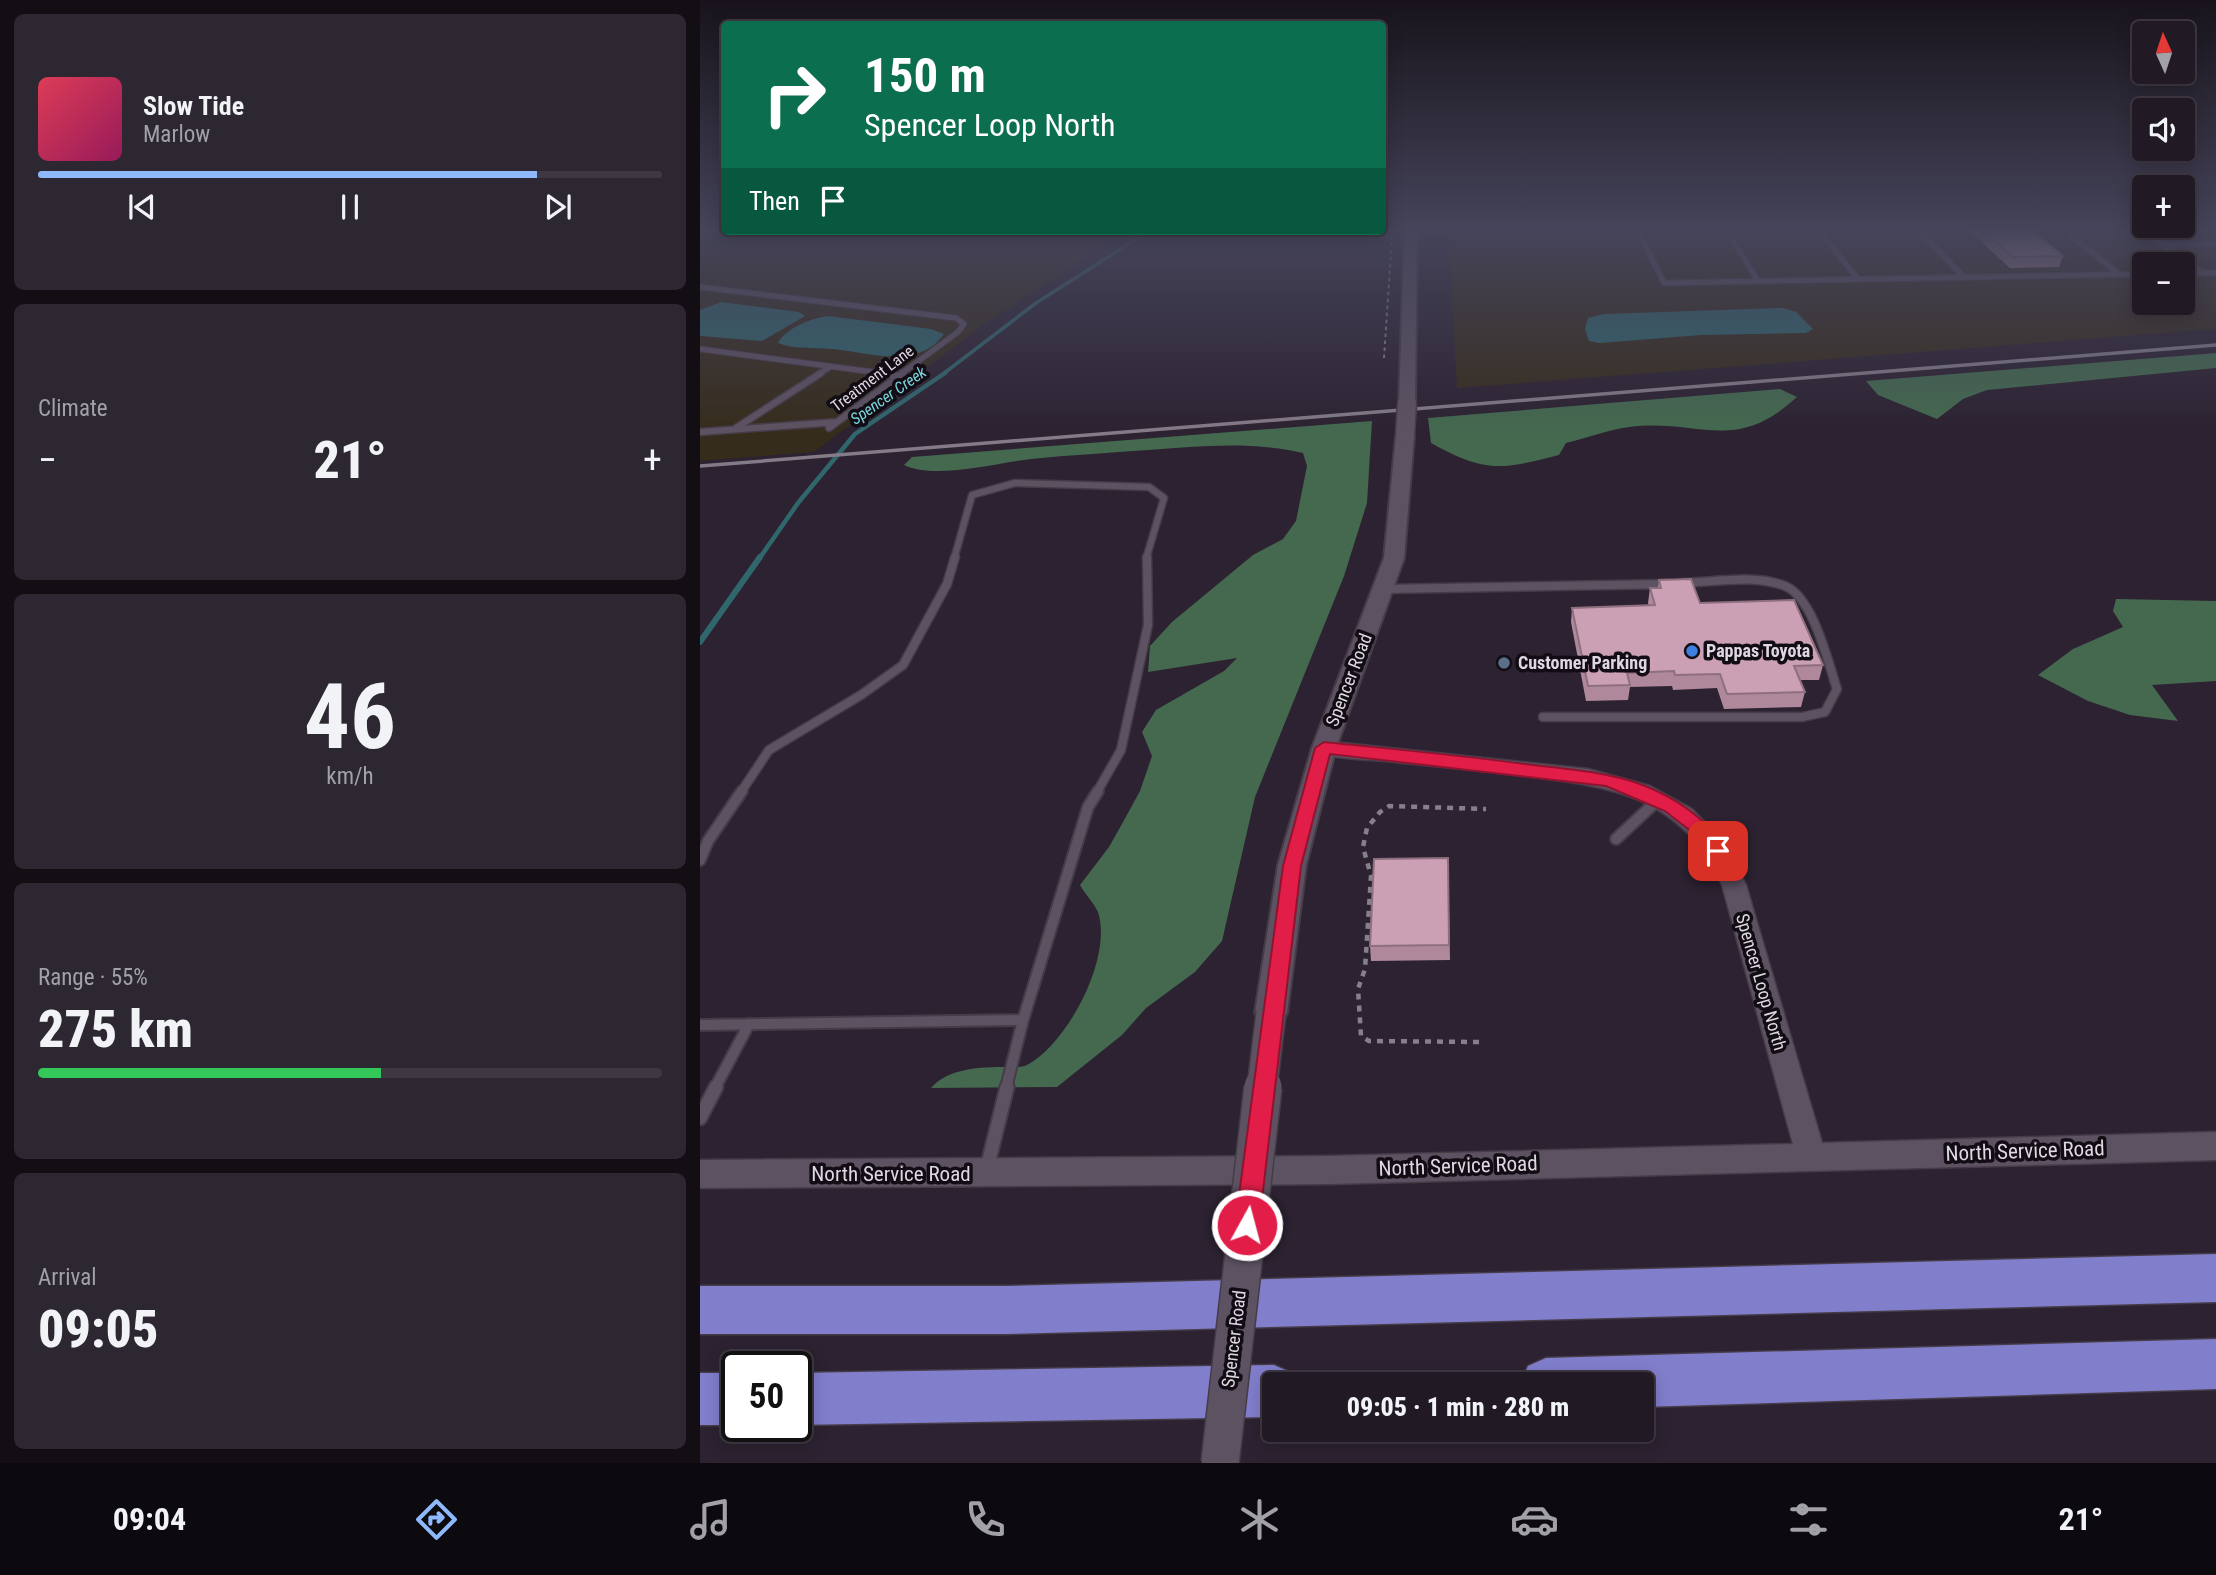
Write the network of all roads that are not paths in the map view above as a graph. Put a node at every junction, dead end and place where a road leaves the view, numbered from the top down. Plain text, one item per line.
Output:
1 (772, 296) edge
2 (1409, 296) edge
3 (700, 349) edge
4 (830, 367) junction
5 (899, 376) junction
6 (837, 422) junction
7 (829, 428) dead end
8 (735, 429) junction
9 (700, 432) edge
10 (1384, 589) junction
11 (1543, 717) dead end
12 (1324, 748) junction
13 (1659, 799) junction
14 (1616, 839) dead end
15 (700, 860) edge
16 (1023, 1020) junction
17 (749, 1024) junction
18 (700, 1025) edge
19 (700, 1118) edge
20 (2216, 1146) edge
21 (1811, 1156) junction
22 (986, 1173) junction
23 (700, 1174) edge
24 (2216, 1278) edge
25 (700, 1310) edge
26 (2216, 1364) edge
27 (1654, 1381) edge
28 (1262, 1391) edge
29 (700, 1399) edge
30 (721, 1399) edge
31 (812, 1399) edge
32 (1220, 1463) edge

1 - 5 lane, Treatment Lane
2 - 10 main road, Spencer Road, bridge
3 - 4 lane
4 - 5 lane
4 - 8 lane
5 - 6 lane, Treatment Lane
6 - 7 lane, Treatment Lane
6 - 8 lane
8 - 9 lane
10 - 11 lane
10 - 12 main road, Spencer Road
12 - 13 street, Spencer Loop North
12 - 32 main road, Spencer Road, bridge
13 - 14 lane
13 - 21 street, Spencer Loop North
15 - 16 lane
16 - 17 lane
16 - 22 lane
17 - 18 lane
17 - 19 lane
20 - 21 street, North Service Road
21 - 22 street, North Service Road
22 - 23 street, North Service Road
24 - 25 highway
26 - 27 highway
28 - 31 highway
29 - 30 highway

